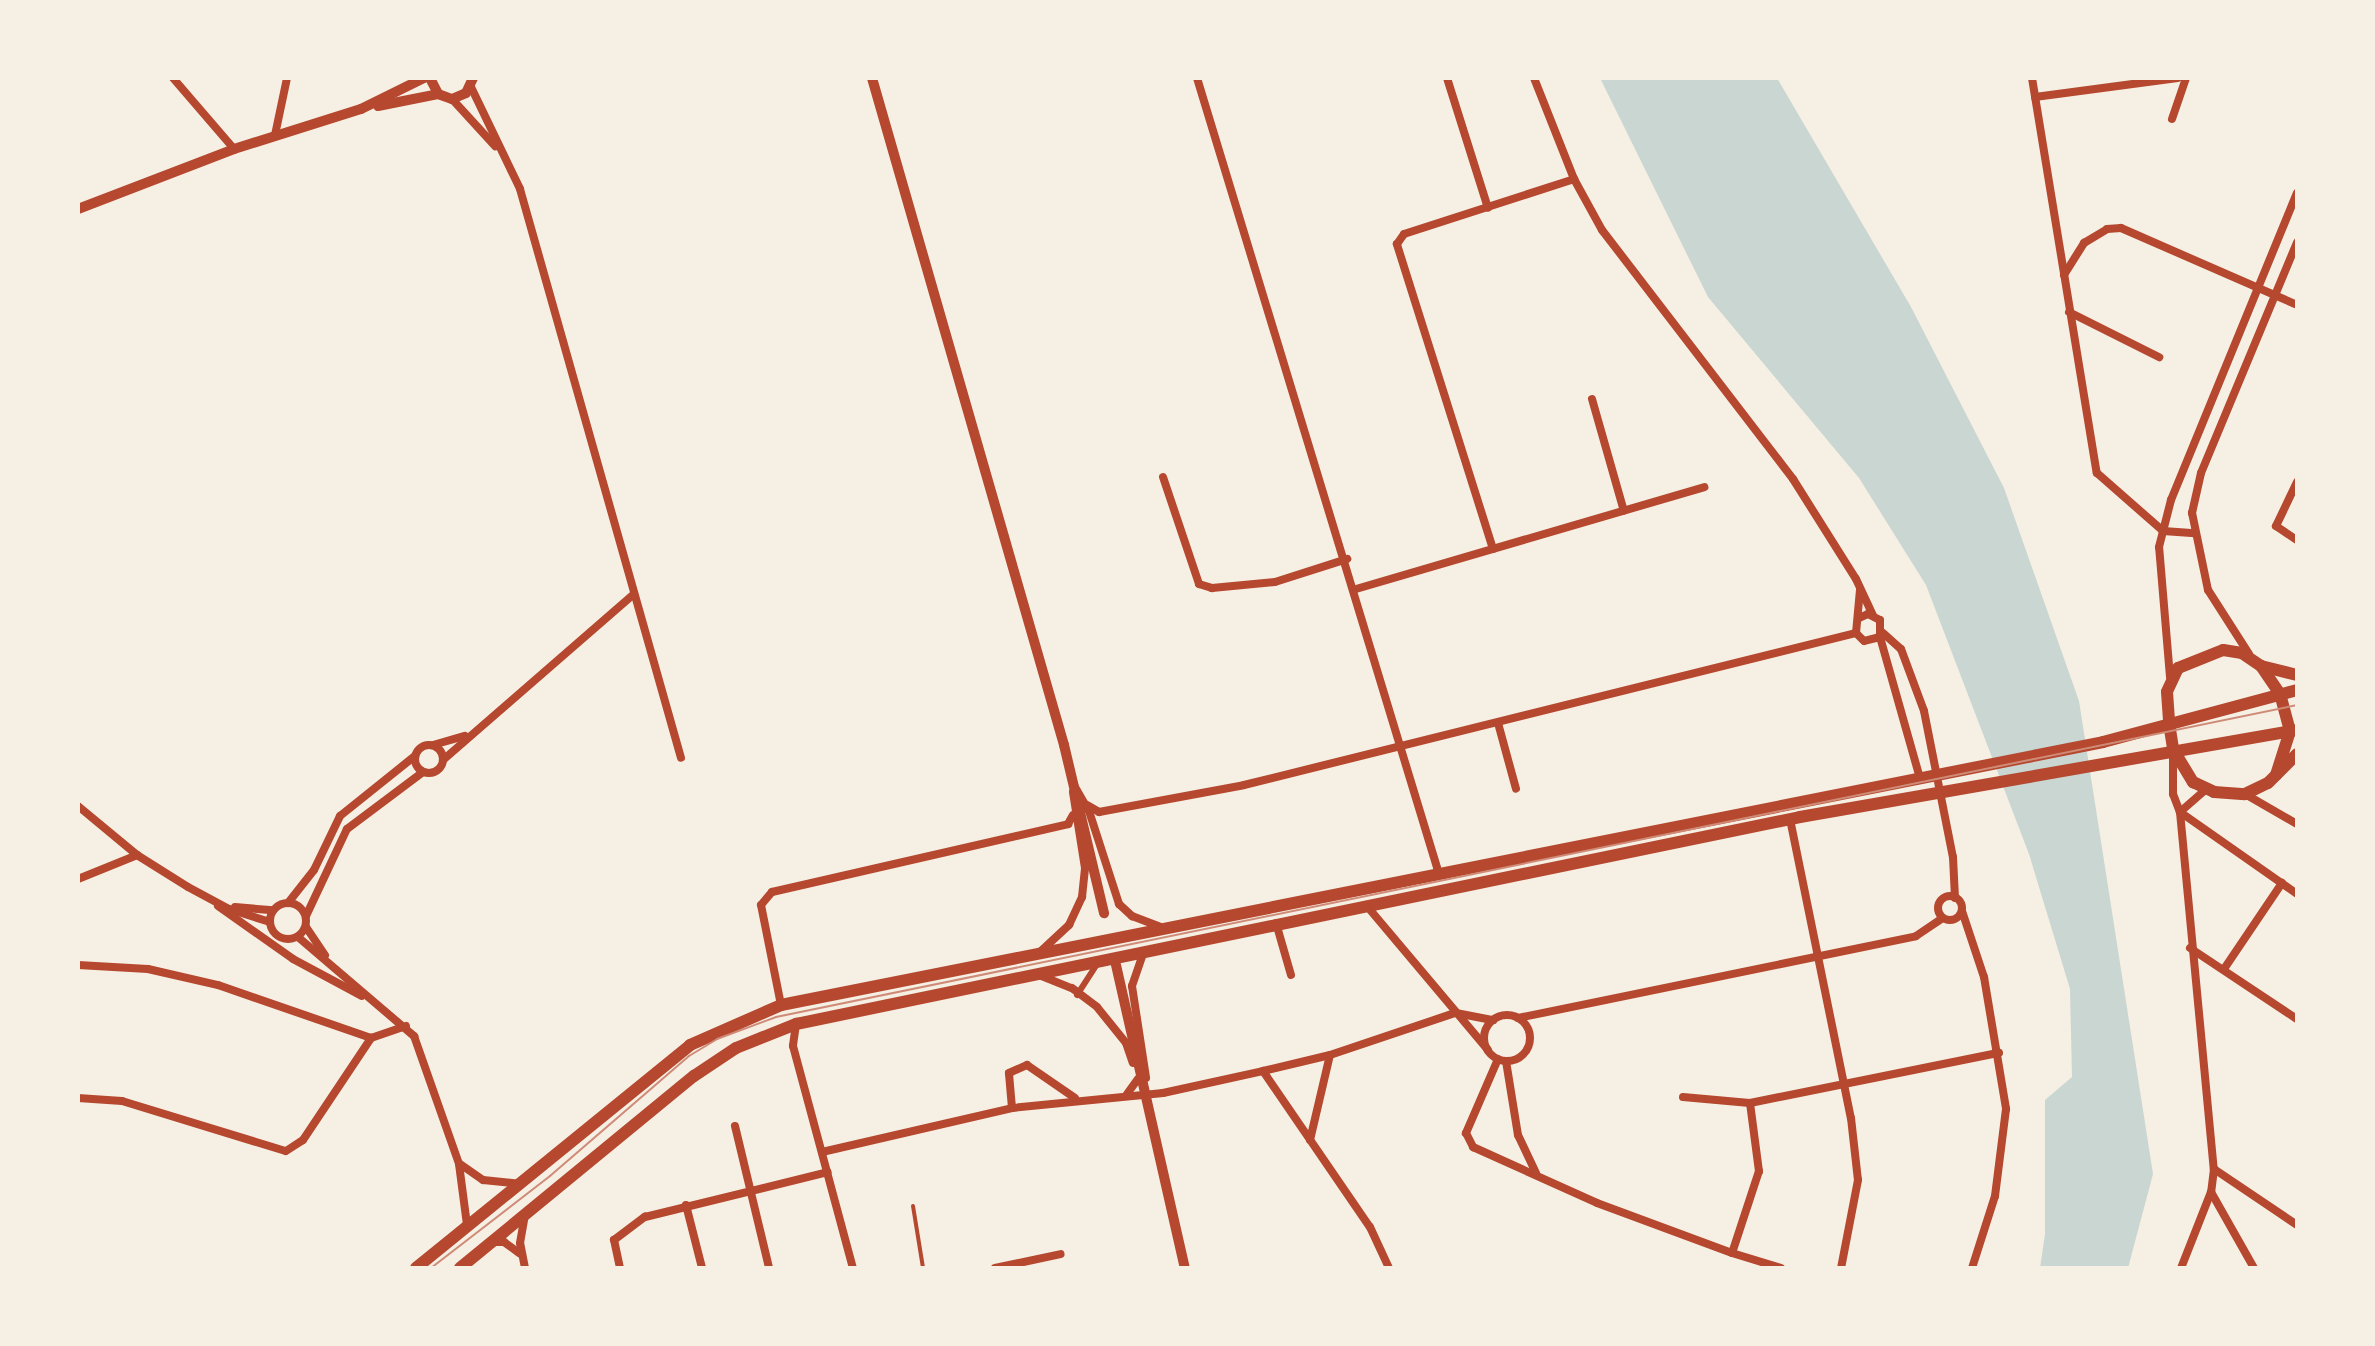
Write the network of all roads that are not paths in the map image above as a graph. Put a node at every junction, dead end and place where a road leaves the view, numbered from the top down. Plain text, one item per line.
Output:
1 (173, 78) edge
2 (287, 78) edge
3 (427, 78) edge
4 (872, 78) edge
5 (1197, 78) edge
6 (1447, 78) edge
7 (1534, 78) edge
8 (2032, 78) edge
9 (2178, 78) edge
10 (2186, 78) edge
11 (473, 81) edge
12 (438, 94) junction
13 (2035, 97) junction
14 (452, 99) junction
15 (361, 109) junction
16 (2172, 119) dead end
17 (275, 135) junction
18 (234, 149) junction
19 (508, 162) junction
20 (1574, 179) junction
21 (2297, 193) edge
22 (1488, 208) junction
23 (78, 209) edge
24 (2297, 242) edge
25 (2063, 276) junction
26 (2257, 289) junction
27 (2276, 296) junction
28 (2297, 305) edge
29 (2069, 312) junction
30 (2159, 357) dead end
31 (1592, 399) dead end
32 (1163, 477) dead end
33 (2297, 482) edge
34 (1704, 487) dead end
35 (1624, 511) junction
36 (2163, 531) junction
37 (2195, 533) junction
38 (2297, 540) edge
39 (1493, 549) junction
40 (1347, 559) junction
41 (1860, 586) junction
42 (1356, 589) junction
43 (634, 594) junction
44 (1873, 615) junction
45 (1859, 618) junction
46 (1856, 633) junction
47 (1881, 635) junction
48 (1870, 642) junction
49 (1884, 656) junction
50 (2261, 666) junction
51 (2297, 675) edge
52 (2170, 677) junction
53 (2297, 690) edge
54 (2280, 694) junction
55 (1498, 723) junction
56 (2169, 723) junction
57 (2294, 731) edge
58 (469, 734) junction
59 (433, 745) junction
60 (1401, 746) junction
61 (2173, 749) junction
62 (2297, 754) edge
63 (415, 756) junction
64 (681, 758) dead end
65 (443, 760) junction
66 (423, 772) junction
67 (2276, 775) junction
68 (1920, 778) junction
69 (1075, 787) junction
70 (1516, 789) dead end
71 (2205, 790) junction
72 (2245, 794) junction
73 (1087, 805) junction
74 (78, 806) edge
75 (1102, 812) junction
76 (2180, 812) junction
77 (1073, 815) junction
78 (1790, 819) junction
79 (1092, 823) junction
80 (2297, 824) edge
81 (137, 855) junction
82 (1439, 874) junction
83 (78, 879) edge
84 (2282, 883) junction
85 (2297, 894) edge
86 (1955, 898) junction
87 (215, 903) junction
88 (288, 903) junction
89 (1366, 905) junction
90 (273, 910) junction
91 (1962, 911) junction
92 (1104, 913) dead end
93 (306, 916) junction
94 (1943, 918) junction
95 (270, 922) junction
96 (1276, 923) junction
97 (306, 927) junction
98 (1167, 929) junction
99 (298, 937) junction
100 (2190, 948) junction
101 (1146, 949) junction
102 (1035, 956) junction
103 (1816, 958) junction
104 (1099, 961) dead end
105 (330, 962) junction
106 (78, 965) edge
107 (1116, 965) dead end
108 (2224, 969) junction
109 (1030, 974) junction
110 (1291, 975) dead end
111 (1078, 994) junction
112 (367, 998) junction
113 (781, 1005) junction
114 (1455, 1013) junction
115 (1518, 1018) junction
116 (2297, 1019) edge
117 (1493, 1020) junction
118 (796, 1024) junction
119 (406, 1026) junction
120 (778, 1030) junction
121 (371, 1038) junction
122 (793, 1046) junction
123 (1488, 1050) junction
124 (1999, 1053) junction
125 (1330, 1055) junction
126 (1502, 1060) junction
127 (1263, 1071) junction
128 (1138, 1079) junction
129 (1843, 1085) junction
130 (1127, 1094) junction
131 (1146, 1095) junction
132 (1683, 1097) dead end
133 (78, 1098) edge
134 (1075, 1098) junction
135 (1750, 1103) junction
136 (1012, 1108) junction
137 (735, 1126) dead end
138 (1310, 1140) junction
139 (822, 1152) junction
140 (459, 1164) junction
141 (2214, 1169) junction
142 (828, 1172) junction
143 (1537, 1174) junction
144 (522, 1184) junction
145 (750, 1190) junction
146 (2211, 1192) junction
147 (686, 1205) junction
148 (913, 1206) dead end
149 (525, 1215) junction
150 (2297, 1225) edge
151 (465, 1232) junction
152 (492, 1242) junction
153 (519, 1253) junction
154 (1732, 1253) junction
155 (1061, 1254) dead end
156 (416, 1268) edge
157 (460, 1268) edge
158 (525, 1268) edge
159 (620, 1268) edge
160 (702, 1268) edge
161 (769, 1268) edge
162 (853, 1268) edge
163 (923, 1268) edge
164 (995, 1268) edge
165 (1185, 1268) edge
166 (1389, 1268) edge
167 (1781, 1268) edge
168 (1841, 1268) edge
169 (1972, 1268) edge
170 (2181, 1268) edge
171 (2254, 1268) edge

1 - 18 street
2 - 17 street
3 - 12 street
3 - 15 street
4 - 69 street
5 - 40 street
6 - 22 street
7 - 20 street
8 - 13 street
9 - 13 street
10 - 16 street
11 - 14 street
11 - 19 street
12 - 14 street
12 - 15 street
13 - 25 street
14 - 19 street
15 - 17 street
17 - 18 street
18 - 23 street
19 - 43 street
20 - 22 street
20 - 41 street
21 - 26 street
22 - 39 street
24 - 27 street
25 - 26 street
25 - 29 street
26 - 27 street
26 - 36 street
27 - 28 street
27 - 37 street
29 - 30 street
29 - 36 street
31 - 35 street
32 - 40 street
33 - 38 street
34 - 35 street
35 - 39 street
36 - 37 street
36 - 52 street
37 - 50 street
39 - 42 street
40 - 42 street
41 - 44 street
41 - 45 street
42 - 60 street
43 - 58 street
43 - 64 street
44 - 45 street
44 - 47 street
45 - 46 street
46 - 48 street
46 - 55 street
47 - 48 street
47 - 49 street
47 - 86 street
48 - 49 street
49 - 68 street
50 - 51 main road
50 - 52 main road
50 - 54 main road
52 - 56 main road
53 - 54 main road
54 - 56 main road
54 - 57 main road
55 - 60 street
55 - 70 street
56 - 61 main road
56 - 68 main road
57 - 61 main road
57 - 67 main road
58 - 59 street
58 - 65 street
59 - 63 street
59 - 65 street
60 - 75 street
60 - 82 street
61 - 71 main road
61 - 76 street
61 - 78 main road
62 - 67 main road
63 - 66 street
63 - 88 street
65 - 66 street
66 - 93 street
67 - 72 main road
68 - 82 main road
69 - 73 street
69 - 77 street
69 - 92 street
71 - 72 main road
71 - 76 street
72 - 80 street
73 - 75 street
73 - 79 street
74 - 81 street
75 - 79 street
76 - 84 street
76 - 100 street
77 - 102 street
77 - 113 street
78 - 89 main road
78 - 103 street
79 - 98 street
81 - 83 street
81 - 87 street
82 - 98 main road
84 - 85 street
84 - 108 street
86 - 91 street
86 - 94 street
87 - 90 street
87 - 95 street
87 - 112 street
88 - 90 street
88 - 93 street
89 - 96 main road
89 - 114 street
90 - 95 street
91 - 94 street
91 - 124 street
93 - 97 street
94 - 103 street
95 - 99 street
96 - 101 main road
96 - 110 street
97 - 99 street
97 - 105 street
98 - 102 main road
99 - 105 street
100 - 108 street
100 - 141 street
101 - 109 main road
101 - 131 street
102 - 113 main road
103 - 115 street
103 - 129 street
104 - 111 street
105 - 112 street
106 - 121 street
107 - 131 street
108 - 116 street
109 - 111 street
109 - 118 main road
111 - 128 street
112 - 119 street
113 - 144 main road
114 - 117 street
114 - 123 street
114 - 125 street
115 - 117 street
115 - 126 street
117 - 123 street
118 - 120 main road
118 - 122 street
119 - 121 street
119 - 140 street
120 - 122 street
120 - 149 main road
121 - 133 street
122 - 139 street
123 - 126 street
124 - 129 street
124 - 169 street
125 - 127 street
125 - 138 street
126 - 143 street
126 - 143 street
127 - 131 street
127 - 138 street
128 - 130 street
128 - 131 street
129 - 135 street
129 - 168 street
130 - 131 street
130 - 134 street
131 - 165 street
132 - 135 street
134 - 136 street
134 - 136 street
135 - 154 street
136 - 139 street
137 - 145 street
138 - 166 street
139 - 142 street
140 - 144 street
140 - 151 street
141 - 146 street
141 - 150 street
142 - 145 street
142 - 162 street
143 - 154 street
144 - 151 main road
145 - 147 street
145 - 161 street
146 - 170 street
146 - 171 street
147 - 159 street
147 - 160 street
148 - 163 lane
149 - 152 main road
149 - 153 street
151 - 156 main road
152 - 153 street
152 - 157 main road
153 - 158 street
154 - 167 street
155 - 164 street

